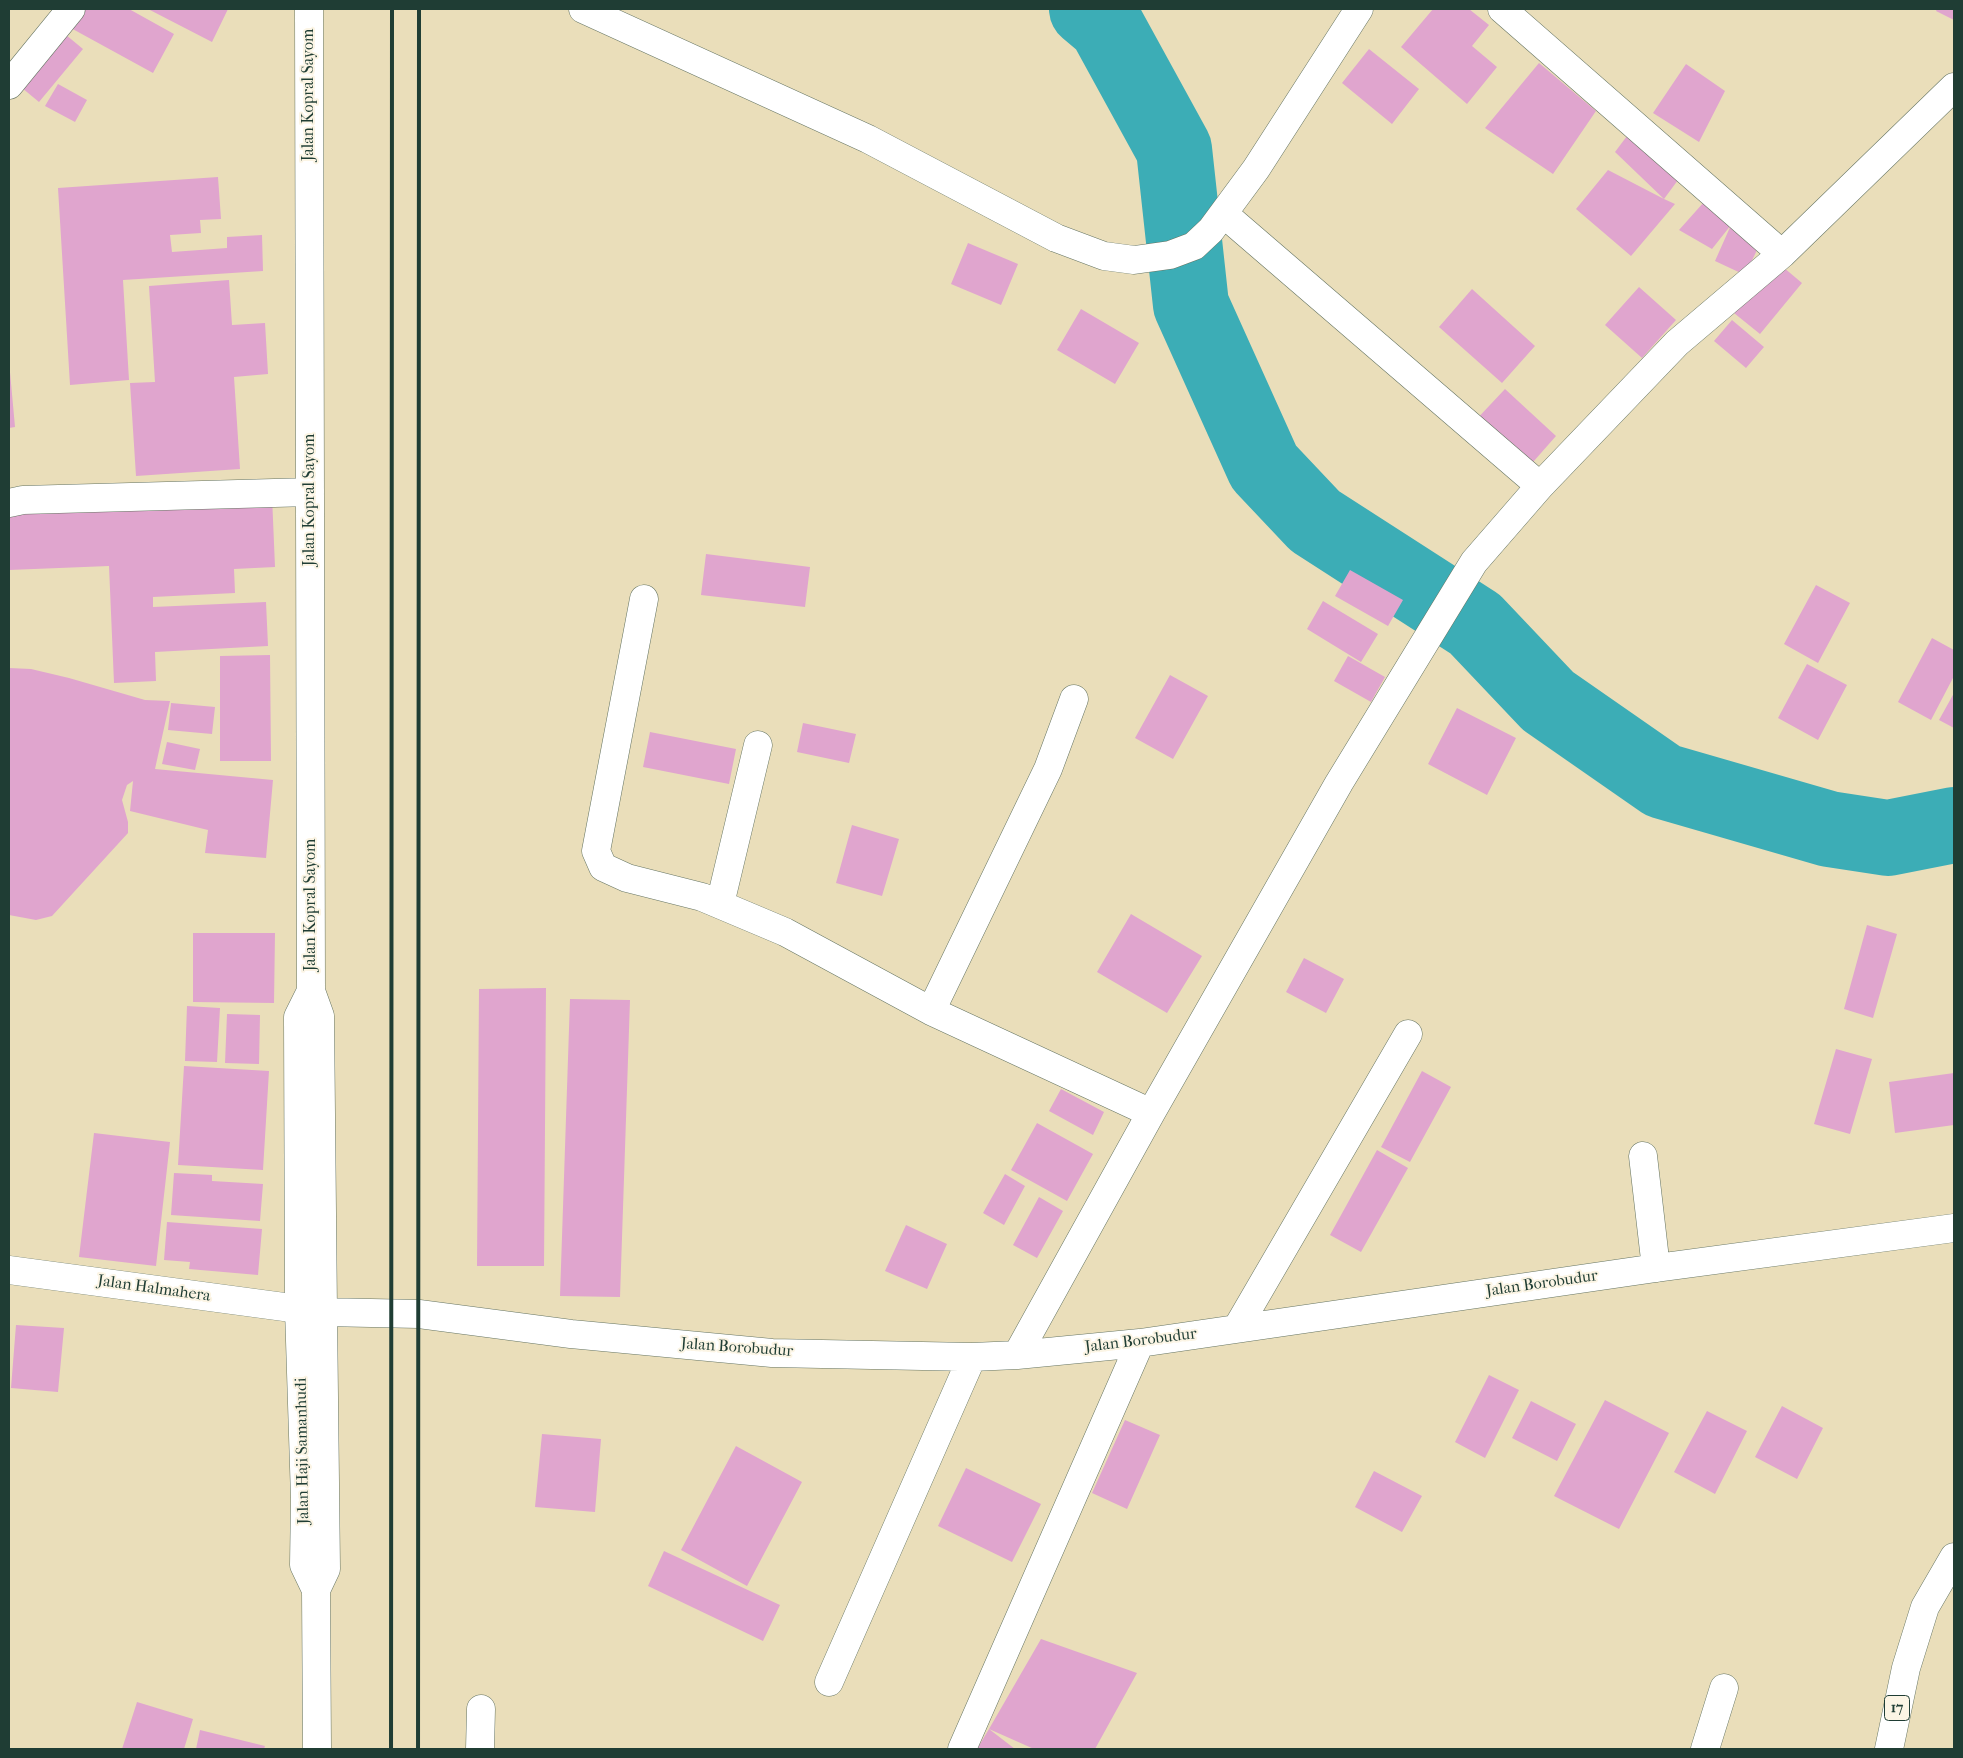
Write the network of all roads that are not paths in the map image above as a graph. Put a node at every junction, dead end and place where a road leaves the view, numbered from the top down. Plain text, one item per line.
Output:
1 (71, 9) edge
2 (309, 9) edge
3 (582, 9) edge
4 (1359, 9) edge
5 (1502, 9) edge
6 (9, 85) edge
7 (1954, 87) edge
8 (1224, 214) junction
9 (1782, 254) junction
10 (1540, 486) junction
11 (310, 492) junction
12 (9, 503) edge
13 (644, 599) dead end
14 (1074, 699) dead end
15 (758, 745) dead end
16 (720, 904) junction
17 (931, 1011) junction
18 (1408, 1034) dead end
19 (1151, 1113) junction
20 (1643, 1156) dead end
21 (1954, 1228) edge
22 (1656, 1268) junction
23 (9, 1270) edge
24 (311, 1310) junction
25 (1237, 1328) junction
26 (1140, 1343) junction
27 (1017, 1355) junction
28 (972, 1357) junction
29 (1954, 1557) edge
30 (828, 1682) dead end
31 (1724, 1688) dead end
32 (481, 1709) dead end
33 (317, 1749) edge
34 (480, 1749) edge
35 (962, 1749) edge
36 (1705, 1749) edge
37 (1888, 1749) edge

1 - 6 main road
2 - 11 main road, Jalan Kopral Sayom
3 - 8 main road
4 - 8 main road
5 - 9 main road
7 - 9 main road
8 - 10 main road
9 - 10 main road
10 - 19 main road
11 - 12 main road
11 - 24 main road, Jalan Kopral Sayom
13 - 16 main road
14 - 17 main road
15 - 16 main road
16 - 17 main road
17 - 19 main road
18 - 25 main road
19 - 27 main road
20 - 22 main road
21 - 22 main road, Jalan Borobudur
22 - 25 main road, Jalan Borobudur
23 - 24 main road, Jalan Halmahera
24 - 28 main road, Jalan Borobudur
24 - 33 main road, Jalan Haji Samanhudi
25 - 26 main road, Jalan Borobudur
26 - 27 main road, Jalan Borobudur
26 - 35 main road
27 - 28 main road, Jalan Borobudur
28 - 30 main road
29 - 37 main road, 17
31 - 36 main road
32 - 34 main road

